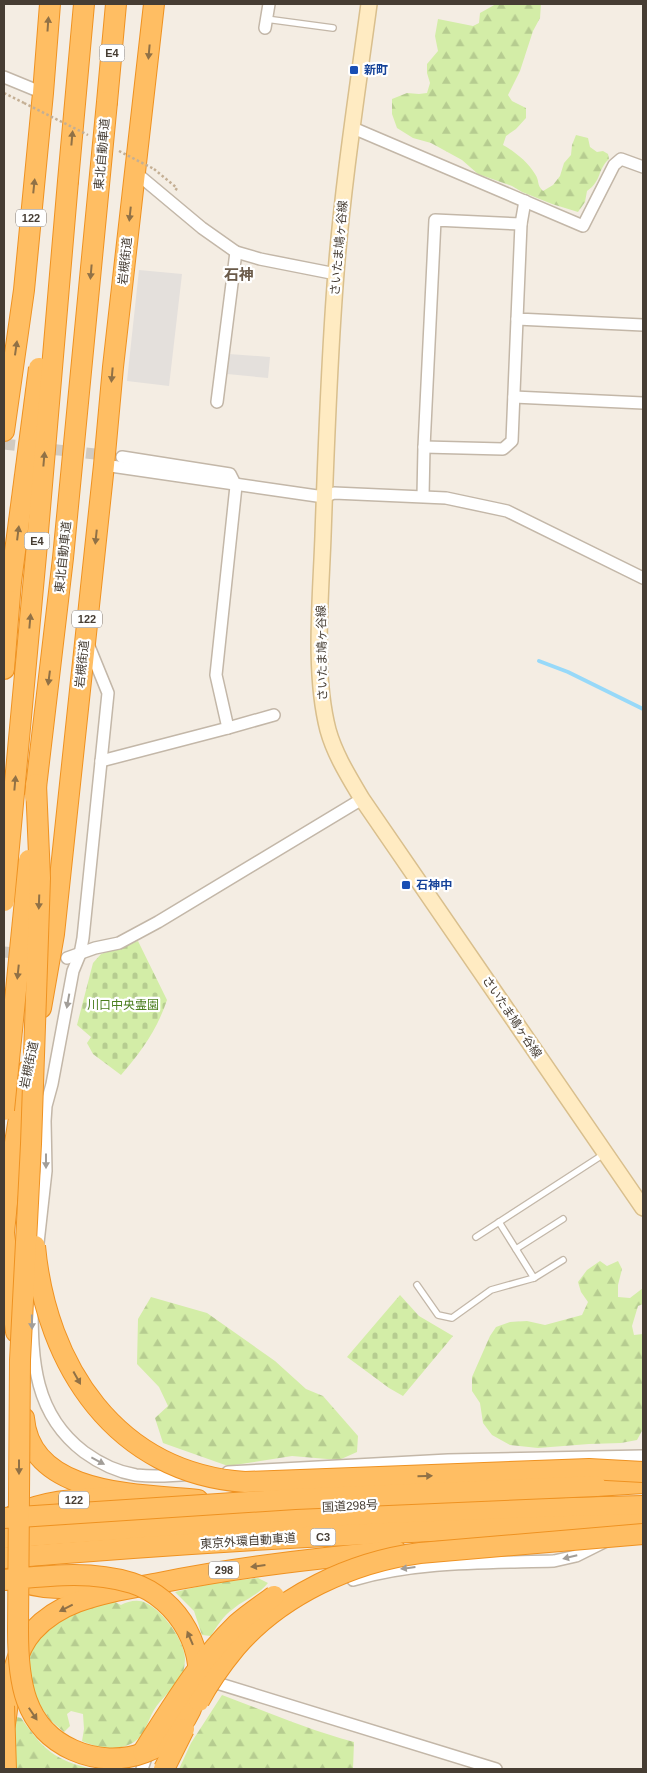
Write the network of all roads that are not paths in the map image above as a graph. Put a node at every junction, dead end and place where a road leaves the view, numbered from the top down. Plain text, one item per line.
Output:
1 (50, 4) edge
2 (84, 4) edge
3 (116, 4) edge
4 (154, 4) edge
5 (268, 4) edge
6 (369, 4) edge
7 (266, 24) joint
8 (333, 28) dead end
9 (4, 77) edge
10 (43, 92) junction
11 (352, 128) junction
12 (643, 167) edge
13 (134, 172) junction
14 (68, 181) junction
15 (525, 201) junction
16 (521, 224) junction
17 (236, 252) junction
18 (336, 274) junction
19 (517, 319) junction
20 (643, 325) edge
21 (514, 397) junction
22 (217, 402) dead end
23 (643, 403) edge
24 (4, 431) edge
25 (424, 447) junction
26 (113, 461) junction
27 (236, 486) junction
28 (423, 496) junction
29 (324, 497) junction
30 (643, 578) edge
31 (11, 582) junction
32 (4, 617) edge
33 (85, 638) junction
34 (4, 669) edge
35 (274, 715) dead end
36 (228, 728) junction
37 (101, 761) junction
38 (36, 784) junction
39 (362, 799) junction
40 (4, 901) edge
41 (80, 954) junction
42 (67, 958) dead end
43 (4, 1110) edge
44 (31, 1144) junction
45 (606, 1153) junction
46 (643, 1208) edge
47 (563, 1219) dead end
48 (499, 1222) junction
49 (4, 1232) edge
50 (476, 1237) dead end
51 (516, 1249) junction
52 (563, 1260) dead end
53 (534, 1278) junction
54 (417, 1285) dead end
55 (643, 1456) edge
56 (643, 1472) edge
57 (643, 1482) edge
58 (148, 1495) junction
59 (643, 1496) edge
60 (643, 1506) edge
61 (299, 1509) junction
62 (4, 1518) edge
63 (4, 1522) edge
64 (58, 1523) dead end
65 (643, 1524) edge
66 (613, 1535) junction
67 (643, 1535) edge
68 (4, 1538) edge
69 (533, 1538) junction
70 (396, 1556) junction
71 (4, 1558) edge
72 (58, 1564) tunnel mouth
73 (4, 1572) edge
74 (213, 1572) junction
75 (4, 1580) edge
76 (208, 1680) junction
77 (4, 1706) edge
78 (4, 1732) edge
79 (6, 1769) edge
80 (131, 1769) edge
81 (142, 1769) edge
82 (164, 1769) edge
83 (496, 1769) edge

10 -> 1 highway, 122
14 -> 2 highway, E4
3 -> 38 highway, 東北自動車道 / E4, bridge
4 -> 13 highway, 岩槻街道 / 122
5 - 7 street
6 - 11 main road, さいたま鳩ヶ谷線
7 - 8 lane
9 - 10 street
24 -> 10 highway, 122
11 - 15 street
11 - 18 main road, さいたま鳩ヶ谷線
12 - 15 street
13 - 17 street
13 -> 26 highway, 岩槻街道 / 122
31 -> 14 highway, bridge
40 -> 14 highway, E4, bridge
15 - 16 street
16 - 19 street
16 - 25 street
17 - 18 street
17 - 22 street
18 - 29 main road, さいたま鳩ヶ谷線
19 - 20 street
19 - 21 street
21 - 23 street
21 - 25 street
25 - 28 street
26 - 27 street
26 - 27 street
26 -> 33 highway, 岩槻街道 / 122
27 - 29 street
27 - 36 street
28 - 29 street
28 - 30 street
29 - 39 main road, さいたま鳩ヶ谷線
31 - 32 highway
31 - 34 highway
33 - 37 street
33 - 49 highway, 岩槻街道 / 122
35 - 36 street
36 - 37 street
37 - 41 street
38 -> 43 highway, 東北自動車道 / E4, bridge
38 -> 44 highway, bridge
39 - 41 street
39 - 45 main road, さいたま鳩ヶ谷線
41 - 42 street
41 -> 55 street
44 -> 56 highway, bridge
44 -> 75 highway, bridge
45 - 46 main road, さいたま鳩ヶ谷線
45 - 48 lane
47 - 51 lane
48 - 50 lane
48 - 51 lane
49 - 58 highway, 岩槻街道
51 - 53 lane
52 - 53 lane
53 - 54 lane
57 - 62 highway, bridge
58 - 61 highway
58 - 63 highway, 122
59 - 61 highway, 国道298号
60 - 68 highway, 東京外環自動車道 / C3
61 - 64 highway, 国道298号
65 - 71 highway, 東京外環自動車道 / C3
66 - 67 highway, 298
66 - 69 highway, 298
66 -> 76 street
67 - 70 highway, bridge
69 - 72 highway, 298
69 -> 74 highway, 298
70 - 80 highway, bridge
70 - 82 highway, bridge
73 - 74 highway, 298
74 -> 78 highway, 298
76 - 81 street
76 - 83 street
77 - 79 highway, bridge

